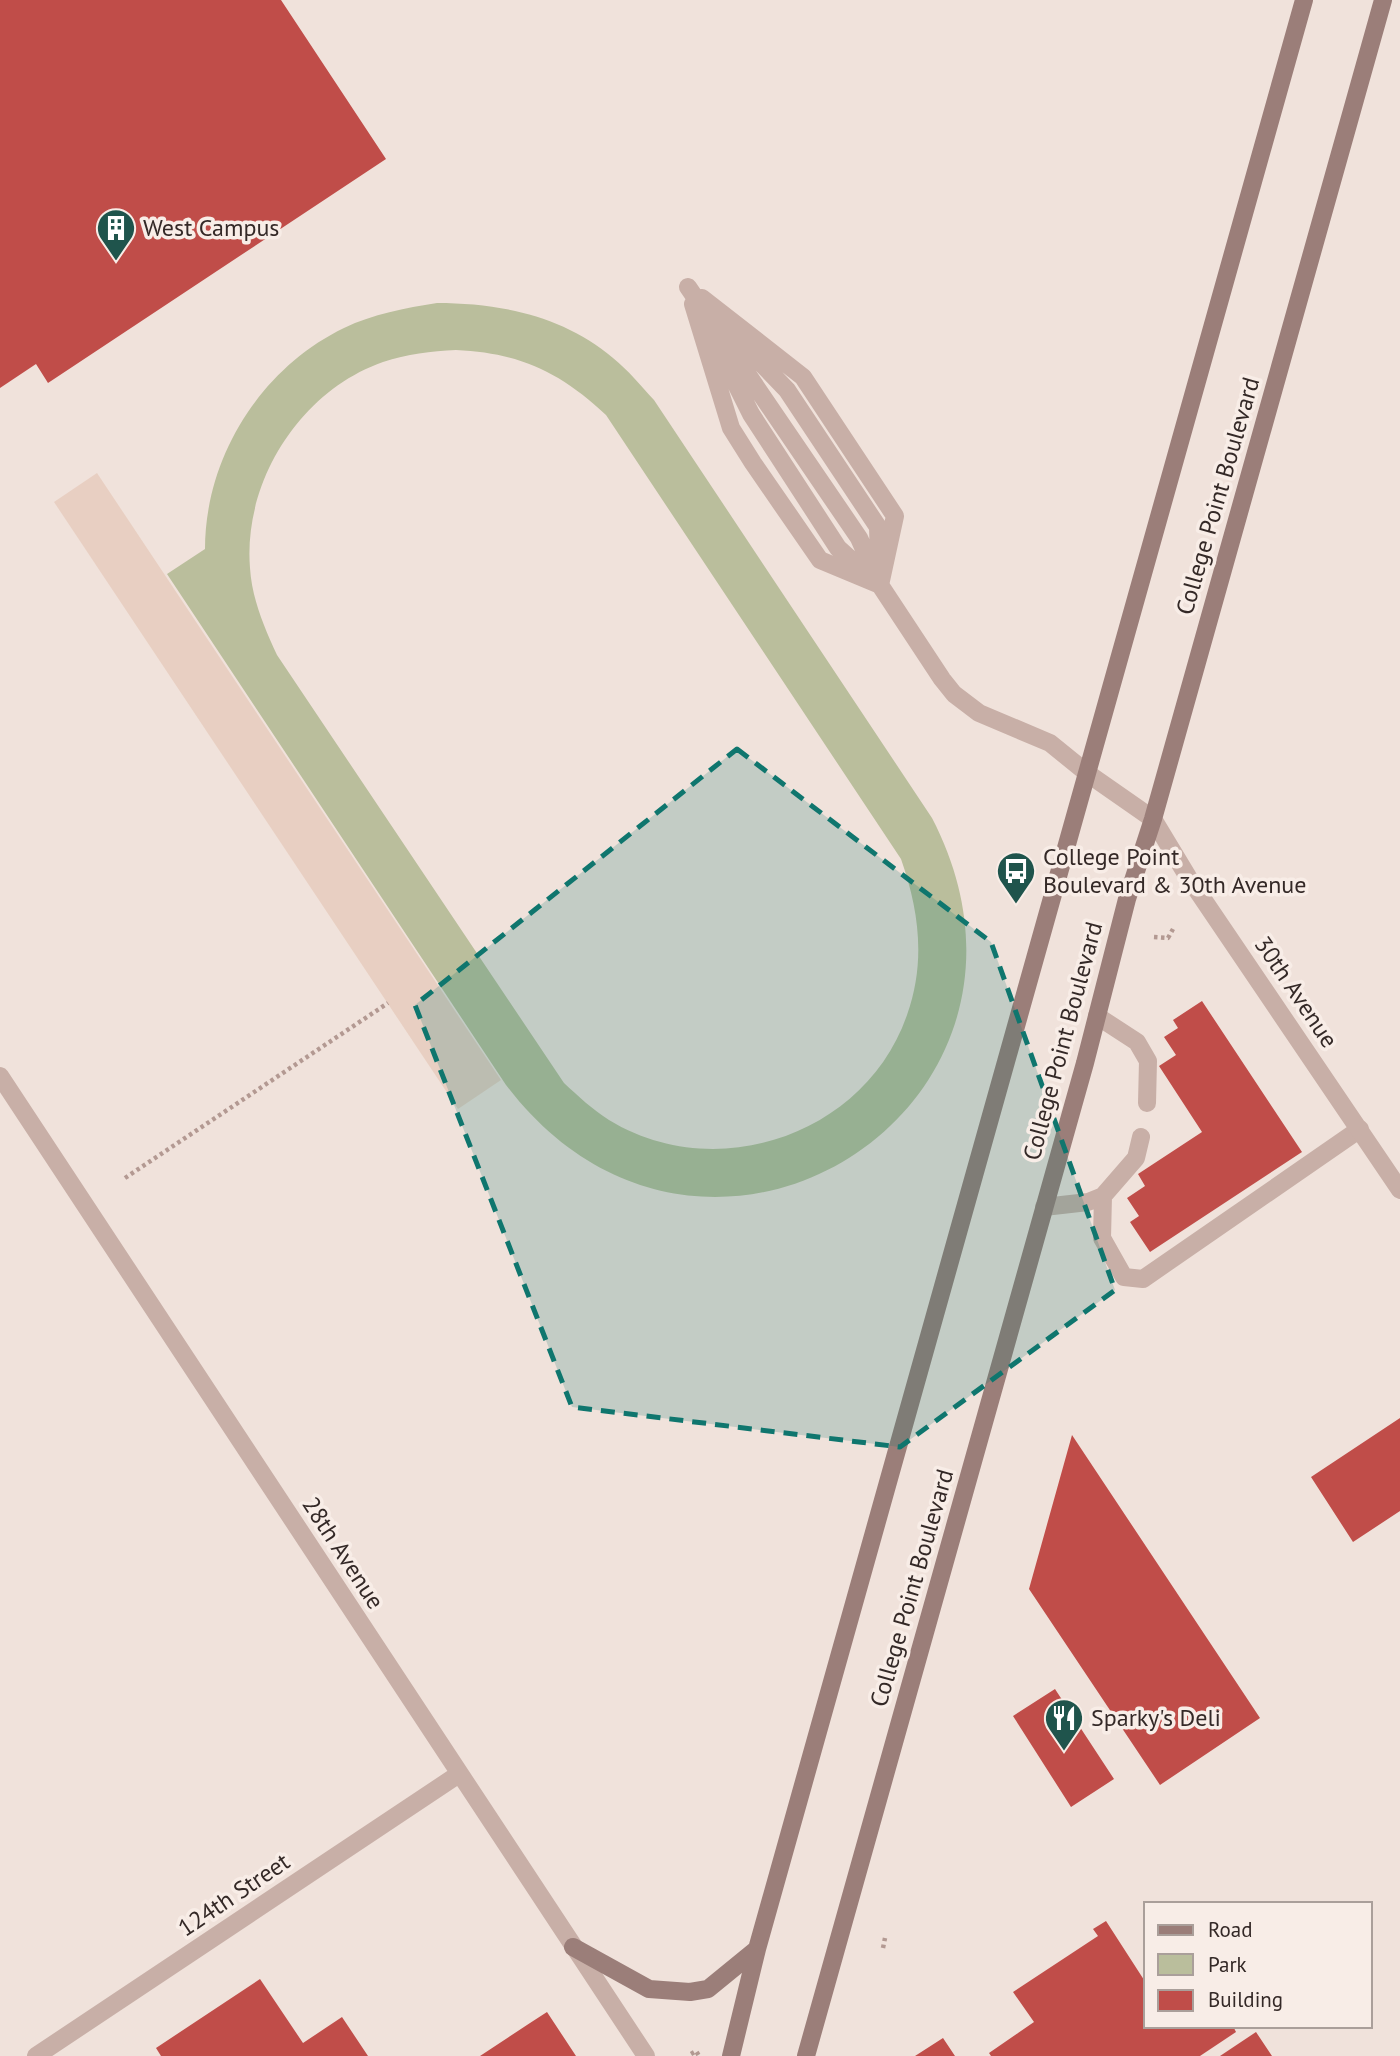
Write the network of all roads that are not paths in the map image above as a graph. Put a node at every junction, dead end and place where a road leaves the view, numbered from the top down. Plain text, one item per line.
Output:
1 (1304, 0) edge
2 (1382, 0) edge
3 (688, 287) junction
4 (880, 585) junction
5 (1087, 773) junction
6 (1153, 819) junction
7 (1097, 1016) junction
8 (0, 1076) edge
9 (1147, 1104) dead end
10 (1360, 1129) junction
11 (1141, 1137) dead end
12 (1400, 1190) edge
13 (1103, 1196) junction
14 (1044, 1207) junction
15 (459, 1774) junction
16 (573, 1947) junction
17 (757, 1949) junction
18 (36, 2056) edge
19 (646, 2056) edge
20 (731, 2056) edge
21 (806, 2056) edge

1 - 5 main road, College Point Boulevard
2 - 6 main road, College Point Boulevard
3 - 4 street
3 - 4 street
3 - 4 street
4 - 5 street
5 - 6 street
5 - 17 main road, College Point Boulevard
6 - 7 main road, College Point Boulevard
6 - 10 street, 30th Avenue
7 - 9 street
7 - 14 main road, College Point Boulevard
8 - 15 street, 28th Avenue
10 - 12 street, 30th Avenue
10 - 13 street
11 - 13 street
13 - 14 street
14 - 21 main road, College Point Boulevard
15 - 16 street, 28th Avenue
15 - 18 street, 124th Street
16 - 17 main road
16 - 19 street, 28th Avenue
17 - 20 main road, College Point Boulevard

